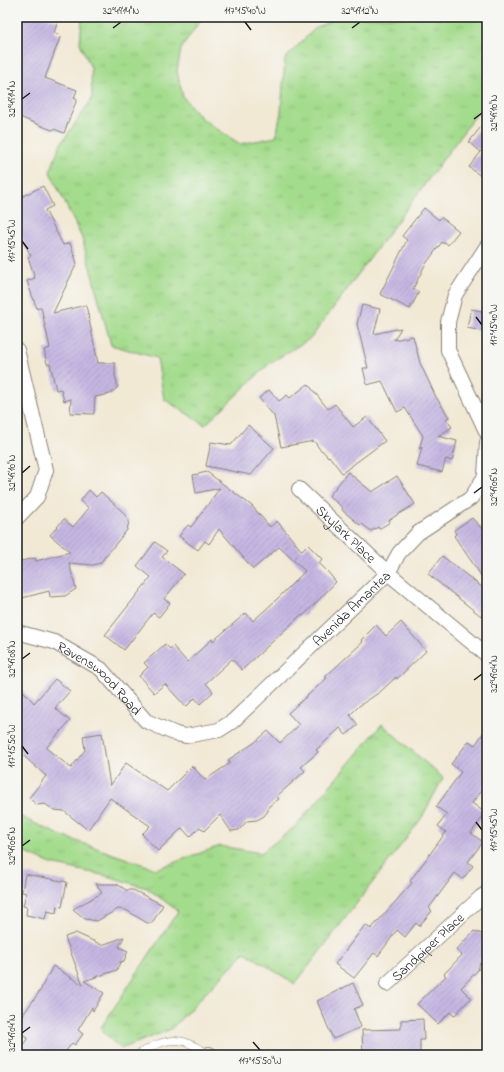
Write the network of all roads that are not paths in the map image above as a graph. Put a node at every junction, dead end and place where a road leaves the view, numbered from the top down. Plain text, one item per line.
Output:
1 (487, 246) edge
2 (17, 350) edge
3 (487, 433) edge
4 (487, 442) edge
5 (298, 489) dead end
6 (17, 518) edge
7 (388, 573) junction
8 (17, 632) edge
9 (487, 655) edge
10 (176, 734) joint
11 (487, 893) edge
12 (387, 984) dead end
13 (210, 1054) edge
14 (137, 1055) edge

1 - 3 street
2 - 6 street
4 - 7 street, Avenida Amantea
5 - 7 street, Skylark Place
7 - 9 street, Skylark Place
7 - 10 street, Avenida Amantea
8 - 10 street, Ravenswood Road
11 - 12 street, Sandpiper Place
13 - 14 lane

